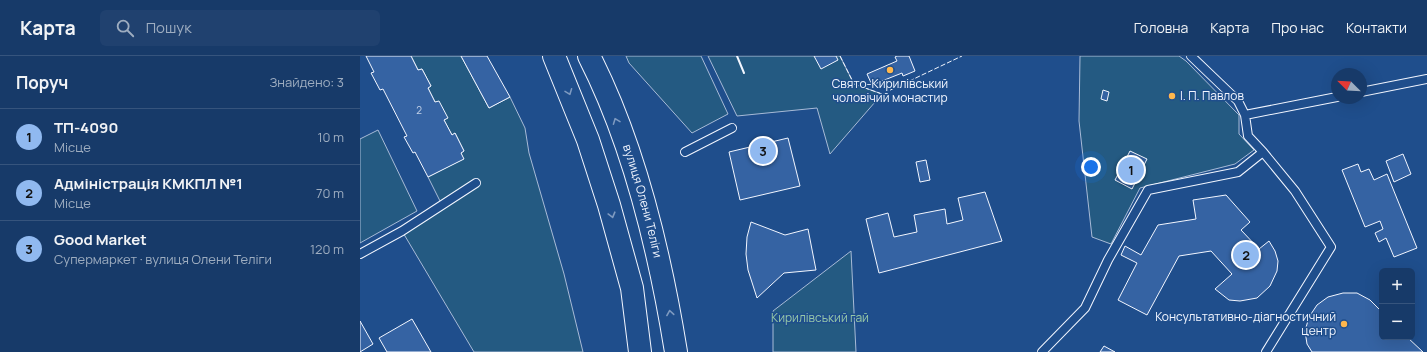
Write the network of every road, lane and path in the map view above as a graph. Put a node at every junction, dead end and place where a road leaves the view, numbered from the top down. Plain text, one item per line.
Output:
1 (554, 56) edge
2 (589, 56) edge
3 (1191, 56) edge
4 (1427, 80) edge
5 (1367, 91) edge
6 (1331, 98) edge
7 (1245, 115) junction
8 (732, 128) dead end
9 (685, 152) dead end
10 (1263, 152) junction
11 (476, 183) dead end
12 (360, 254) edge
13 (640, 352) edge
14 (676, 352) edge
15 (1042, 352) edge
16 (1266, 352) edge

1 -> 13 main road
14 -> 2 main road, вулиця Олени Теліги
3 - 7 lane
4 - 5 lane
6 - 7 lane
7 - 10 lane
8 - 9 lane
10 - 15 lane
10 - 16 lane
11 - 12 lane

